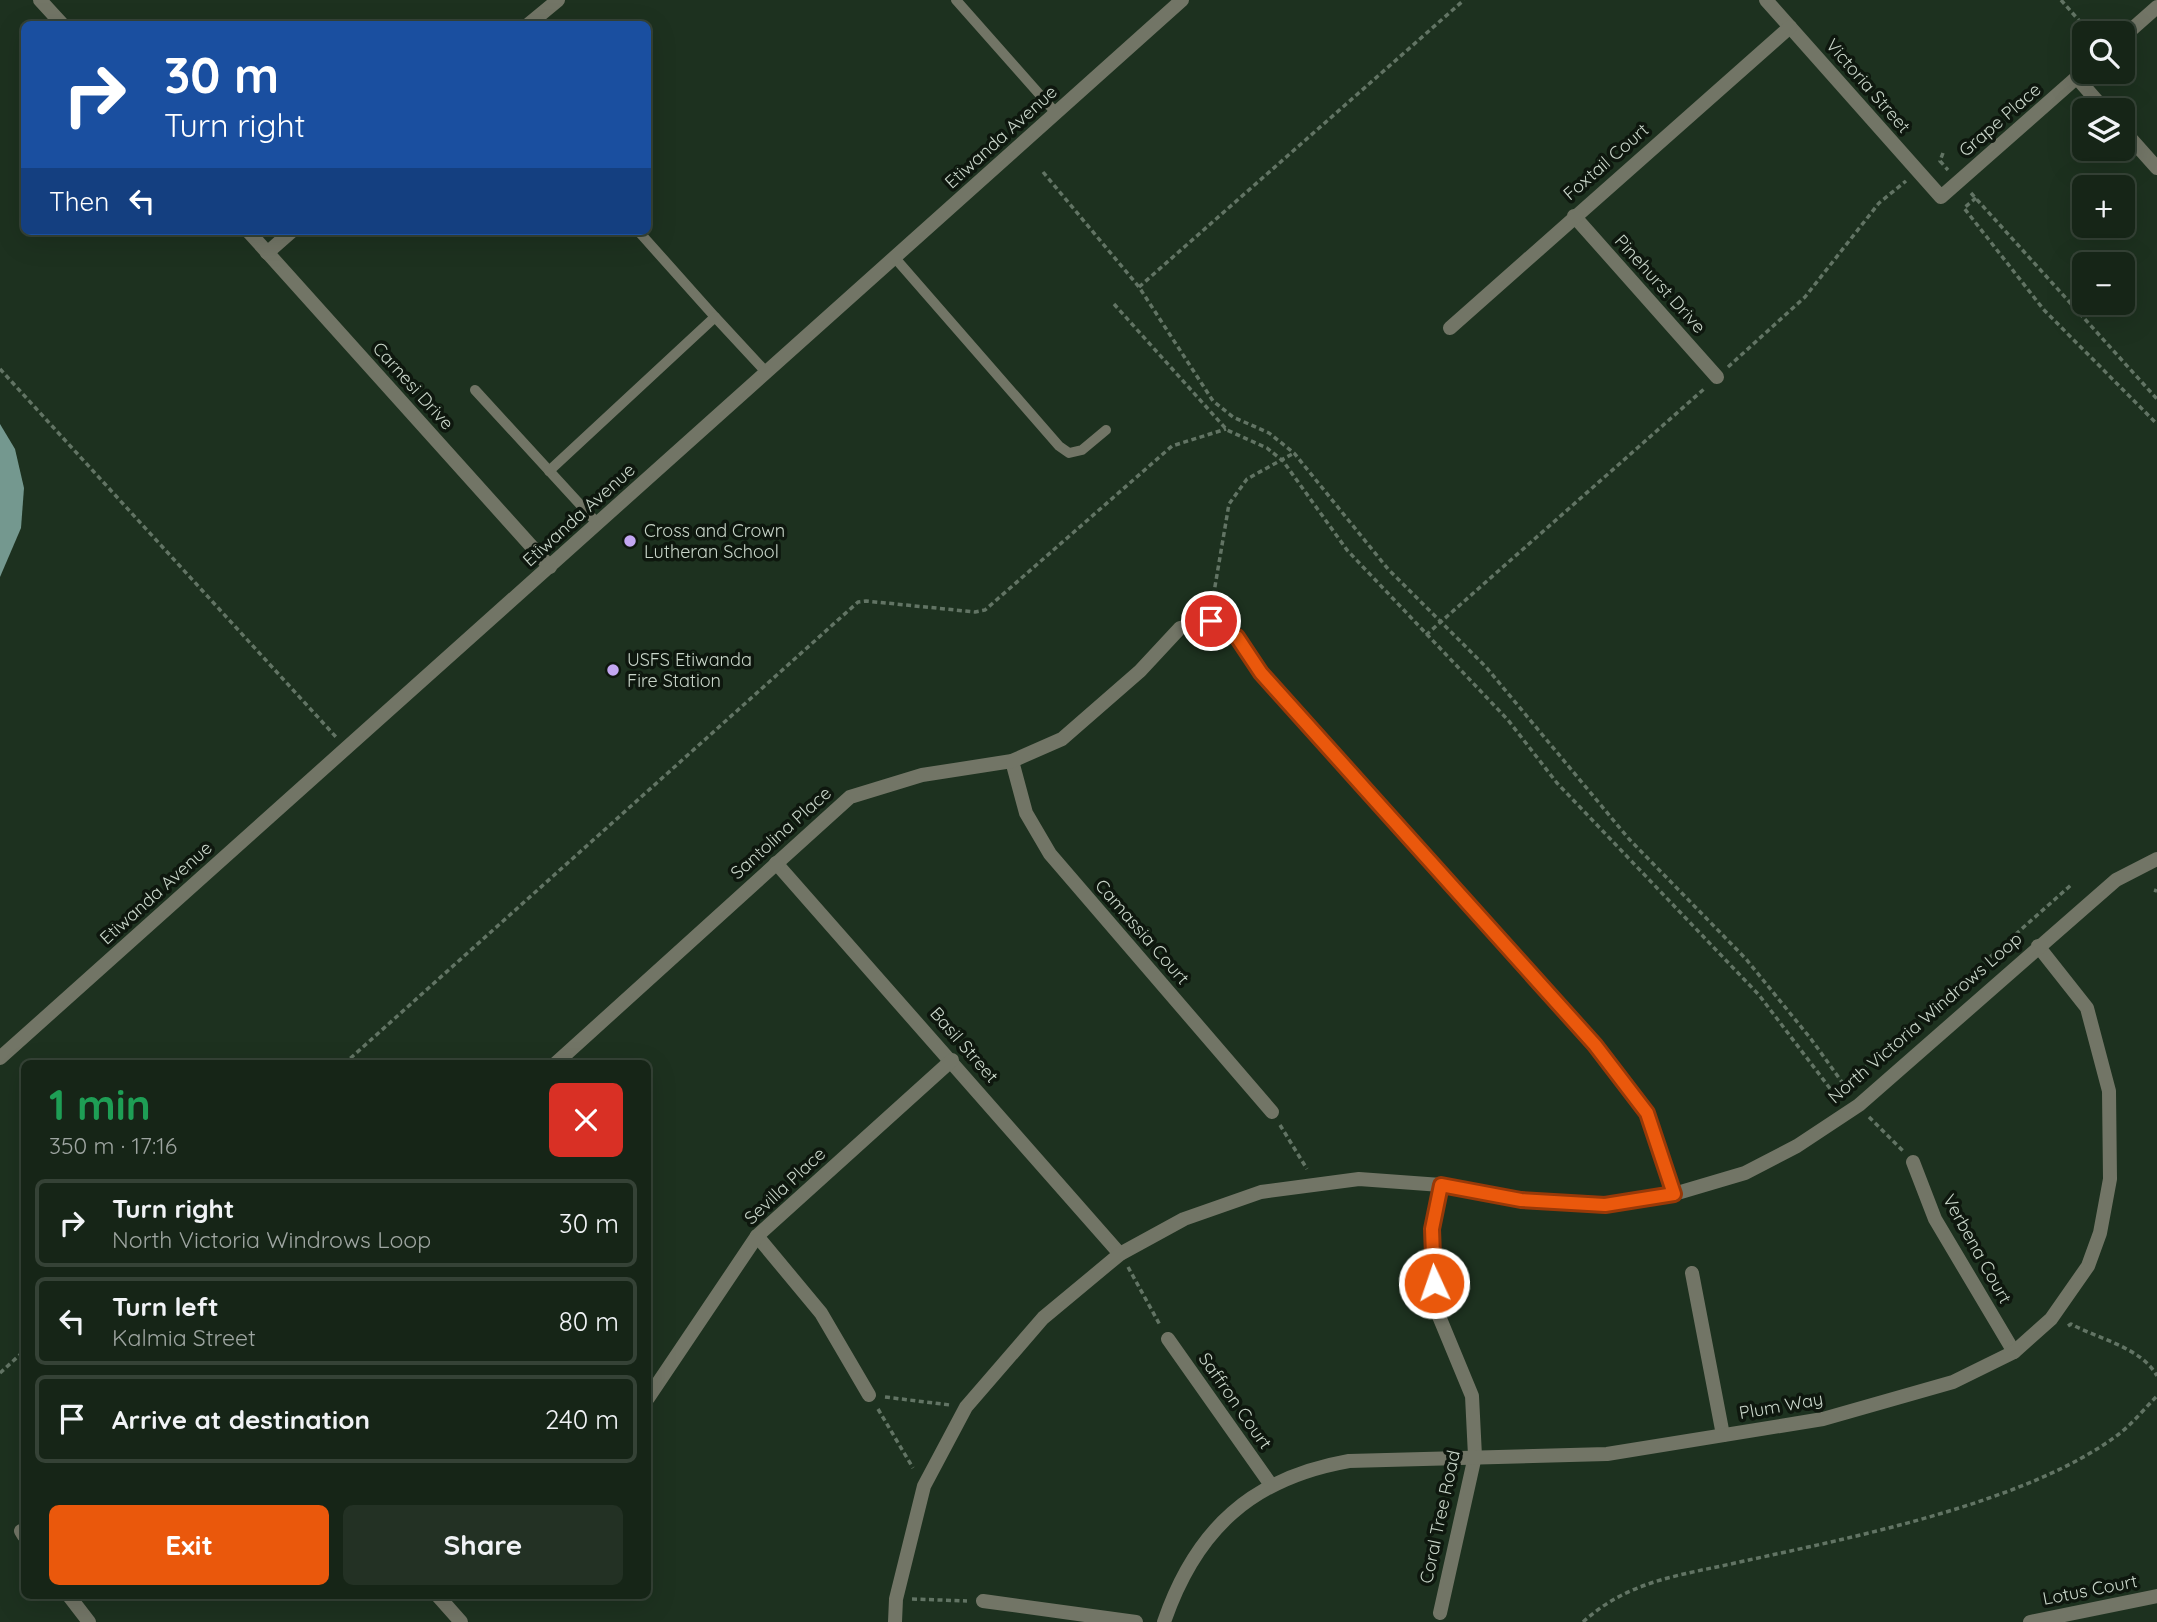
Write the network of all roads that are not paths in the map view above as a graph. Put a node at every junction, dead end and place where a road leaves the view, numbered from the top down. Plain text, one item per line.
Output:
1 (40, 0) edge
2 (558, 0) edge
3 (956, 0) edge
4 (1182, 0) edge
5 (1766, 0) edge
6 (2157, 7) edge
7 (59, 21) edge
8 (533, 21) edge
9 (2135, 26) edge
10 (1790, 27) junction
11 (2072, 82) edge
12 (1056, 113) junction
13 (2135, 143) edge
14 (2157, 168) edge
15 (1941, 197) joint
16 (1574, 216) junction
17 (251, 235) edge
18 (287, 235) edge
19 (642, 235) edge
20 (267, 253) junction
21 (895, 258) junction
22 (715, 317) junction
23 (1450, 328) dead end
24 (767, 373) junction
25 (1717, 377) road end
26 (475, 390) dead end
27 (1106, 430) dead end
28 (549, 471) junction
29 (598, 524) junction
30 (550, 567) junction
31 (1012, 761) junction
32 (2157, 859) edge
33 (776, 863) junction
34 (2038, 947) junction
35 (0, 1058) edge
36 (559, 1060) edge
37 (952, 1060) junction
38 (1272, 1112) road end
39 (1913, 1162) road end
40 (1441, 1185) junction
41 (1674, 1194) junction
42 (757, 1236) junction
43 (1120, 1254) junction
44 (1692, 1273) dead end
45 (1168, 1339) road end
46 (2014, 1352) junction
47 (651, 1394) edge
48 (869, 1395) road end
49 (1723, 1435) junction
50 (1475, 1456) junction
51 (1271, 1485) junction
52 (2157, 1596) edge
53 (71, 1599) edge
54 (447, 1599) edge
55 (984, 1601) road end
56 (1440, 1613) dead end
57 (89, 1622) edge
58 (461, 1622) edge
59 (895, 1622) edge
60 (1136, 1622) edge
61 (1164, 1622) edge
62 (2030, 1622) edge

1 - 7 street
2 - 8 street
3 - 12 lane
4 - 12 street, Etiwanda Avenue
5 - 10 street, Victoria Street
6 - 9 street
10 - 15 street, Victoria Street
10 - 16 street, Foxtail Court
11 - 15 street, Grape Place
12 - 21 street, Etiwanda Avenue
13 - 14 street
16 - 23 street, Foxtail Court
16 - 25 street, Pinehurst Drive
17 - 20 street, Carnesi Drive
18 - 20 street
19 - 22 lane
20 - 30 street, Carnesi Drive
21 - 24 street, Etiwanda Avenue
21 - 27 lane
22 - 24 lane
22 - 28 lane
24 - 29 street, Etiwanda Avenue
26 - 28 lane
28 - 29 lane
29 - 30 street, Etiwanda Avenue
30 - 35 street, Etiwanda Avenue
31 - 33 street, Santolina Place
31 - 38 street, Camassia Court
31 - 41 street, Santolina Place
32 - 34 street, North Victoria Windrows Loop
33 - 36 street, Santolina Place
33 - 37 street, Basil Street
34 - 41 street, North Victoria Windrows Loop
34 - 46 street, Plum Way
37 - 42 street, Sevilla Place
37 - 43 street, Basil Street
39 - 46 street, Verbena Court
40 - 41 street, North Victoria Windrows Loop
40 - 43 street, North Victoria Windrows Loop
40 - 50 street, Coral Tree Road
42 - 47 street, Sevilla Place
42 - 48 street
43 - 59 street, North Victoria Windrows Loop
44 - 49 street
45 - 51 street, Saffron Court
46 - 49 street, Plum Way
49 - 50 street, Plum Way
50 - 51 street, Plum Way
50 - 56 street, Coral Tree Road
51 - 61 street, Plum Way
52 - 62 street, Lotus Court
53 - 57 street
54 - 58 street
55 - 60 street

